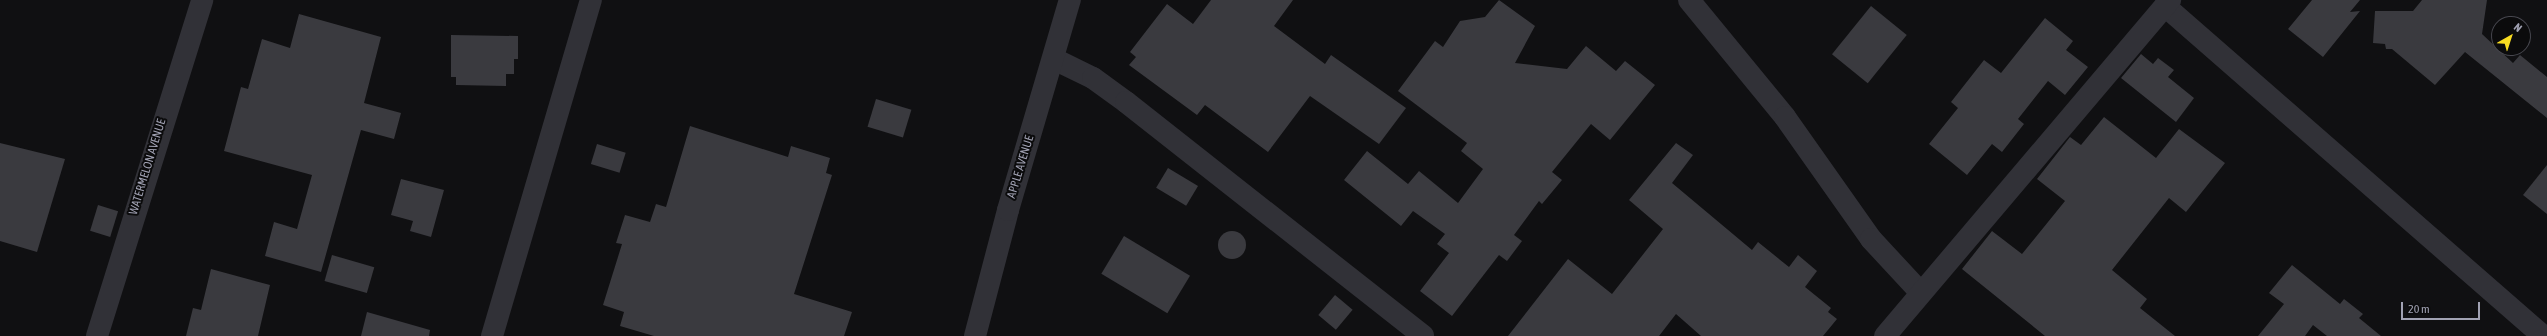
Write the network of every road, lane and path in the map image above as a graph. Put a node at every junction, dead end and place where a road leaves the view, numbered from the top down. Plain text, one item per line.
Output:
1 (202, 0) edge
2 (591, 0) edge
3 (1070, 0) edge
4 (1689, 0) edge
5 (2167, 3) edge
6 (1054, 59) junction
7 (1920, 292) junction
8 (97, 336) edge
9 (492, 336) edge
10 (975, 336) edge
11 (1423, 336) edge
12 (1885, 336) edge
13 (2543, 336) edge

1 - 8 street, WATERMELON AVENUE
2 - 9 street
3 - 6 street, APPLE AVENUE
4 - 7 street
5 - 7 street
5 - 13 street
6 - 10 street, APPLE AVENUE
6 - 11 street
7 - 12 street

